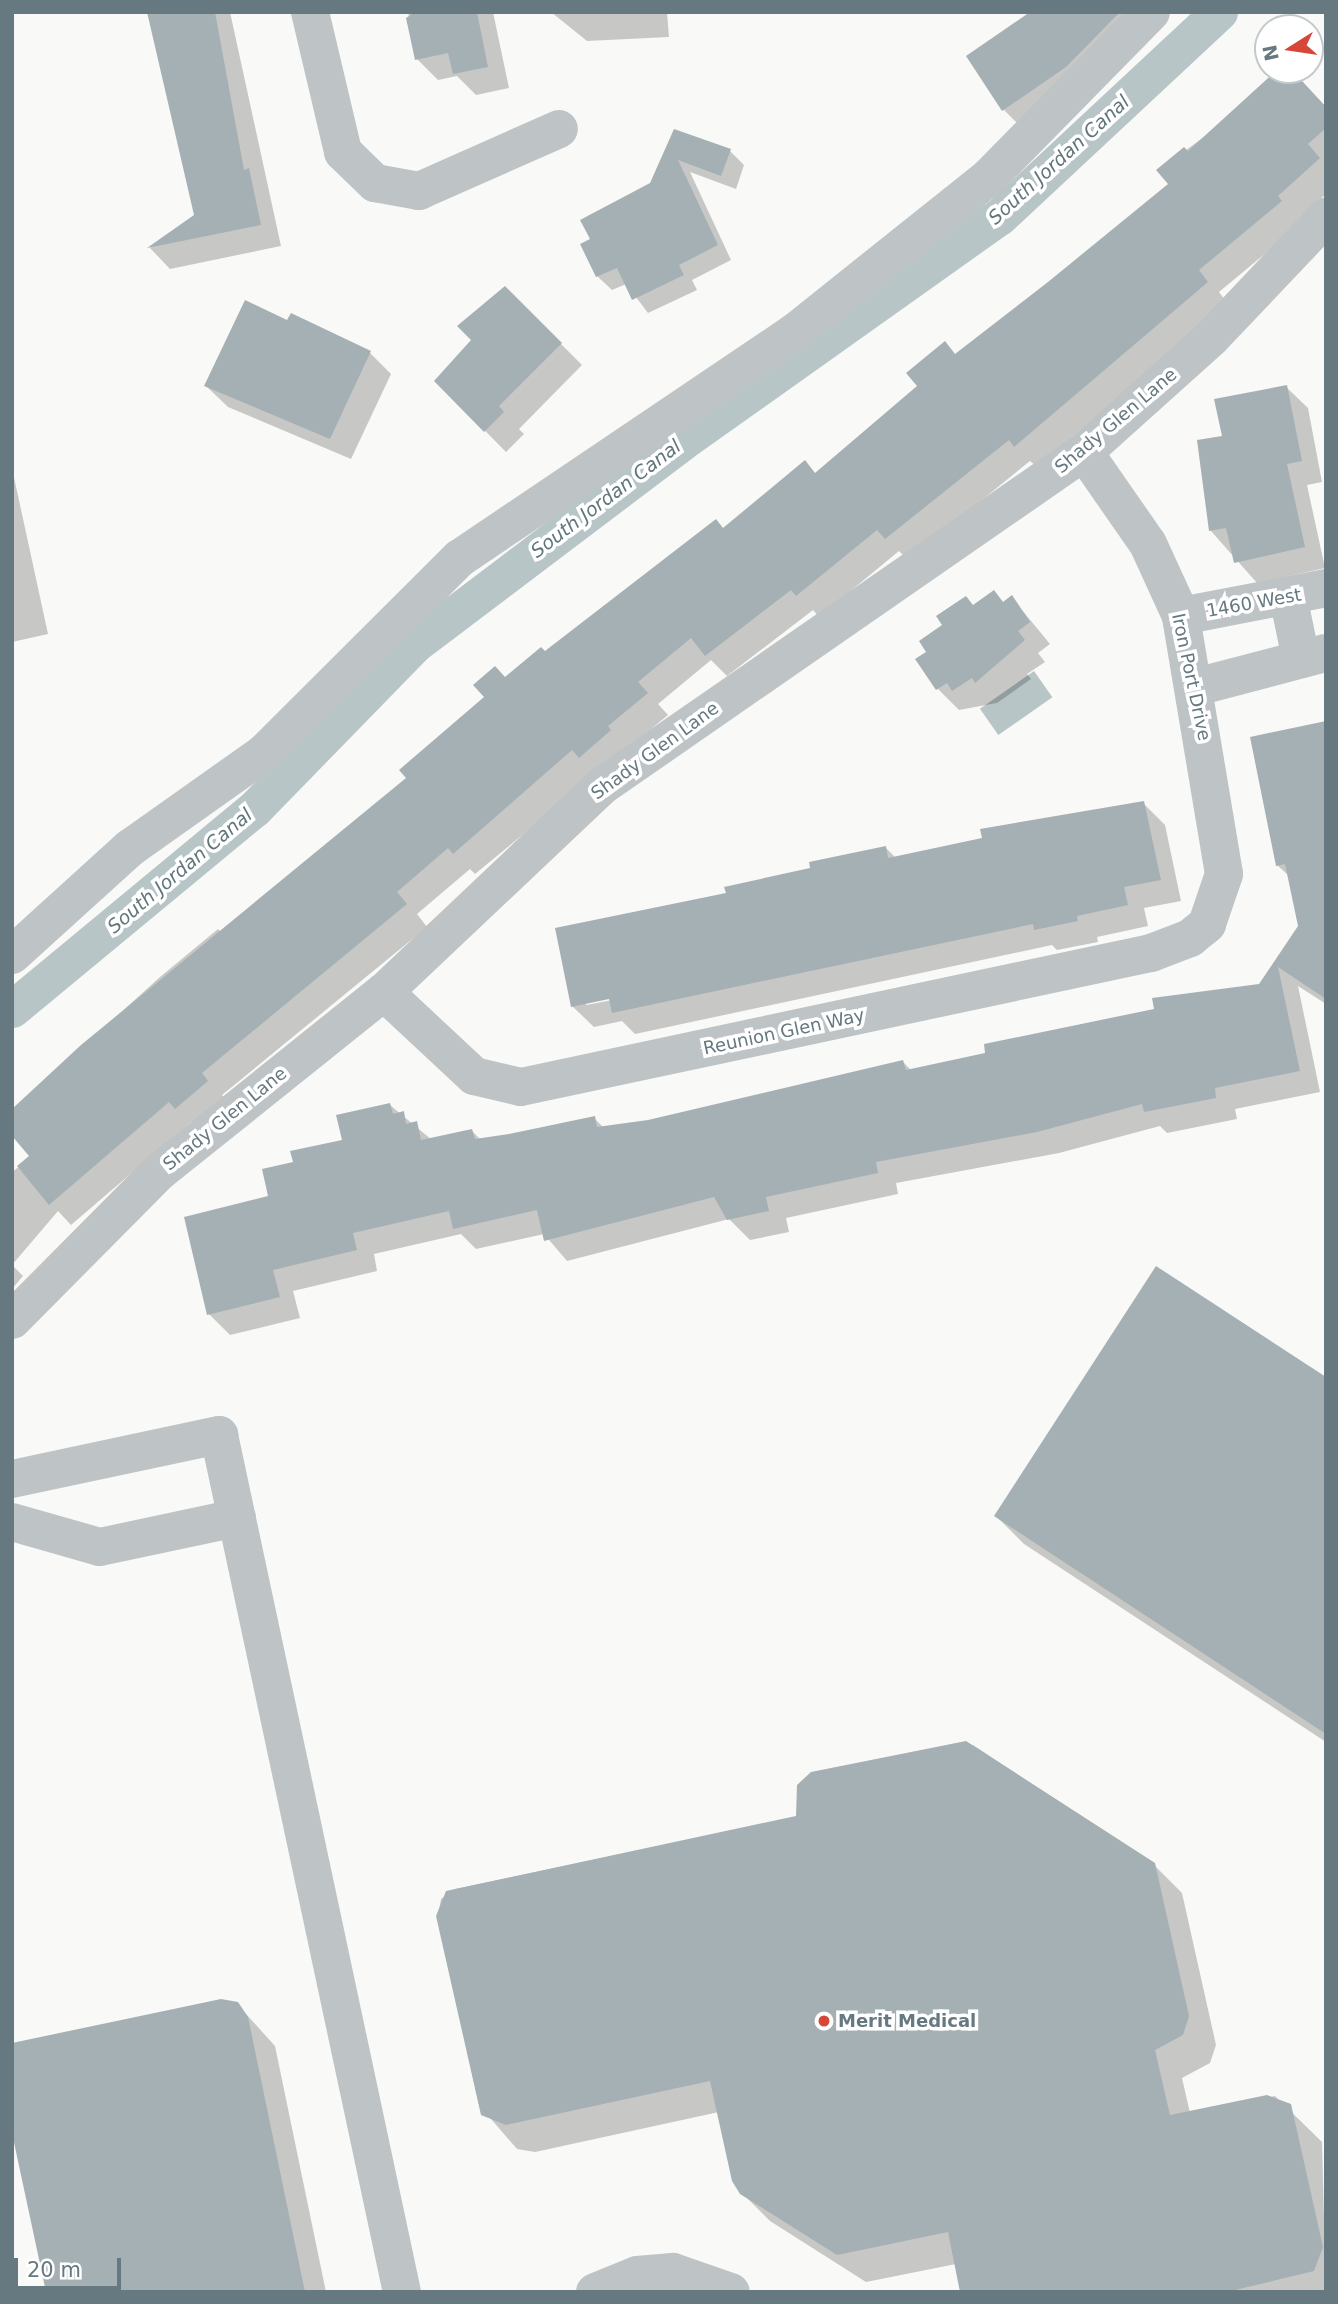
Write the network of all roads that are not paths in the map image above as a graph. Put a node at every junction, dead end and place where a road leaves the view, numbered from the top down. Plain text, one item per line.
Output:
1 (310, 12) edge
2 (1151, 12) edge
3 (559, 129) dead end
4 (1326, 218) edge
5 (1084, 452) junction
6 (1326, 588) edge
7 (1288, 596) junction
8 (1181, 616) junction
9 (1313, 656) edge
10 (1196, 687) junction
11 (1207, 923) joint
12 (12, 955) edge
13 (384, 992) junction
14 (12, 1320) edge
15 (12, 1479) edge
16 (237, 1518) junction
17 (12, 1522) edge
18 (402, 2292) edge
19 (594, 2292) edge
20 (731, 2292) edge

1 - 3 street
2 - 12 street
4 - 5 street, Shady Glen Lane
5 - 8 street, Iron Port Drive
5 - 13 street, Shady Glen Lane
6 - 7 street, 1460 West
7 - 8 street, 1460 West
7 - 9 street
8 - 10 street, Iron Port Drive
9 - 10 street
10 - 11 street, Iron Port Drive
11 - 13 street, Reunion Glen Way
13 - 14 street, Shady Glen Lane
15 - 16 street
16 - 17 street
16 - 18 street
19 - 20 street

